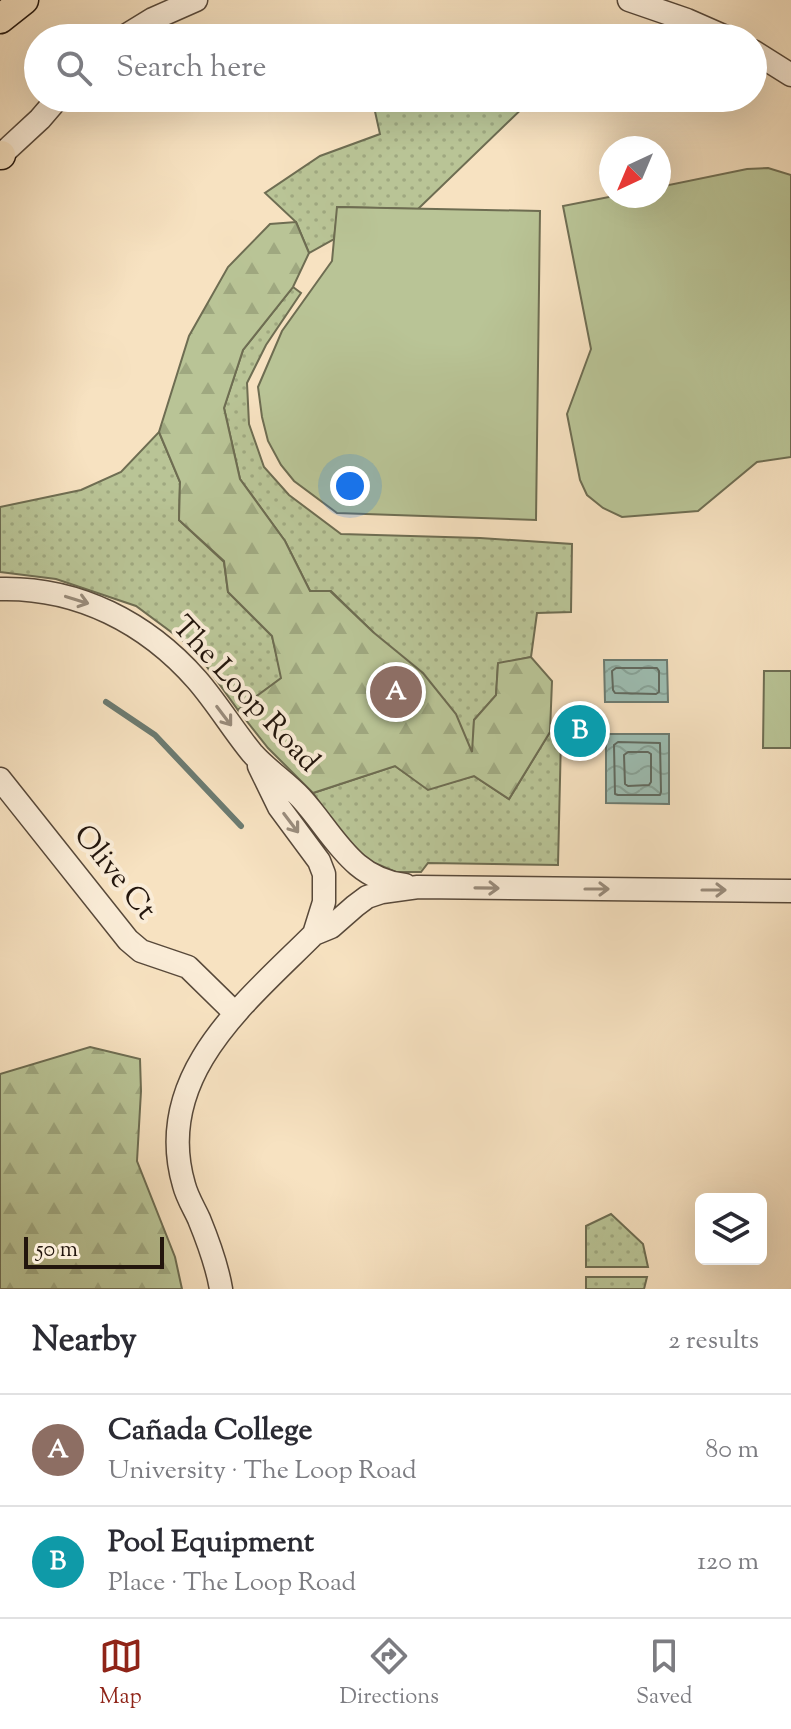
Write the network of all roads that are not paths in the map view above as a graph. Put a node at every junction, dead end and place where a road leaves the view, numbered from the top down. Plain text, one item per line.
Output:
1 (196, 0) edge
2 (629, 0) edge
3 (145, 24) edge
4 (696, 24) edge
5 (767, 60) edge
6 (791, 75) edge
7 (46, 112) edge
8 (0, 156) edge
9 (0, 589) edge
10 (254, 754) junction
11 (0, 779) edge
12 (418, 887) junction
13 (791, 891) edge
14 (314, 934) junction
15 (235, 1013) junction
16 (221, 1289) edge

1 - 3 street
2 - 4 street
5 - 6 street
7 - 8 street
9 -> 10 street, The Loop Road
10 - 12 street, The Loop Road
10 -> 14 street
11 - 15 street, Olive Ct
12 -> 13 street
12 - 14 street
14 - 15 street
15 - 16 street

